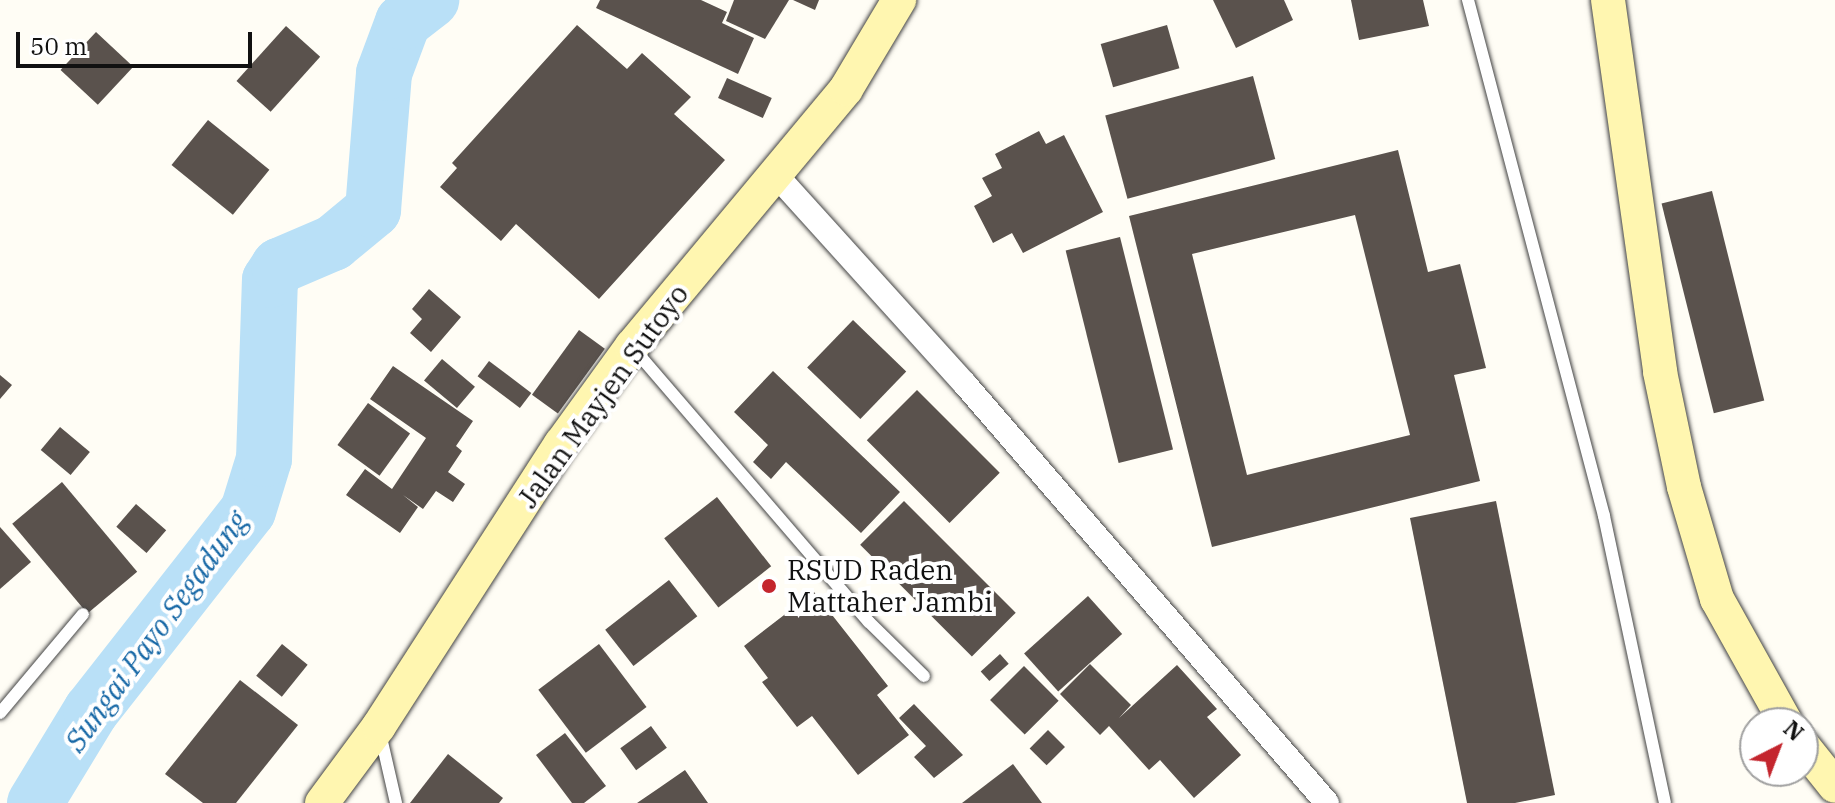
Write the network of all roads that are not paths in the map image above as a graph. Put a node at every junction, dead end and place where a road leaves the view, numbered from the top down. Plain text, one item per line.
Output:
1 (899, 0) edge
2 (1468, 0) edge
3 (1608, 0) edge
4 (776, 175) junction
5 (632, 346) junction
6 (83, 614) dead end
7 (924, 676) dead end
8 (1777, 707) edge
9 (0, 713) edge
10 (379, 726) junction
11 (1819, 766) edge
12 (1835, 786) edge
13 (1318, 800) edge
14 (322, 803) edge
15 (396, 803) edge
16 (1665, 803) edge

1 - 4 street, Jalan Mayjen Sutoyo
2 - 16 lane
3 - 8 street
4 - 5 street, Jalan Mayjen Sutoyo
4 - 13 street
5 - 7 lane
5 - 10 street, Jalan Mayjen Sutoyo
6 - 9 lane
10 - 14 street, Jalan Mayjen Sutoyo
10 - 15 lane
11 - 12 street

